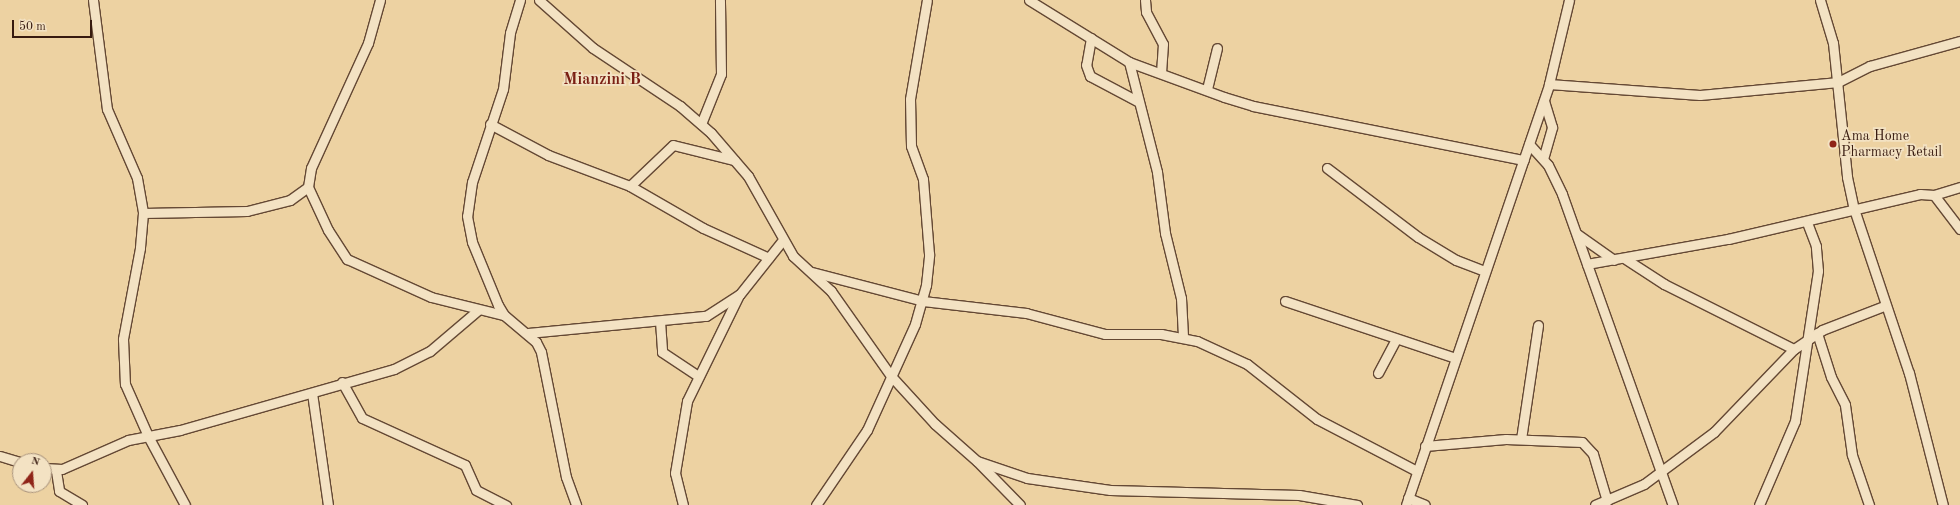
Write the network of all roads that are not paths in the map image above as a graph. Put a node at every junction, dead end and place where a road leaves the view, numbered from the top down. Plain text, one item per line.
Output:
1 (93, 0) edge
2 (380, 0) edge
3 (520, 0) edge
4 (539, 0) edge
5 (720, 0) edge
6 (927, 0) edge
7 (1028, 0) edge
8 (1145, 0) edge
9 (1569, 0) edge
10 (1820, 0) edge
11 (1091, 38) junction
12 (1960, 41) edge
13 (1217, 48) dead end
14 (1129, 62) junction
15 (1161, 72) junction
16 (1838, 82) junction
17 (1549, 84) junction
18 (1207, 89) junction
19 (1544, 101) junction
20 (1139, 102) junction
21 (490, 124) junction
22 (701, 124) junction
23 (1529, 144) junction
24 (734, 160) junction
25 (1524, 160) junction
26 (1543, 160) junction
27 (1327, 168) dead end
28 (630, 186) junction
29 (308, 187) junction
30 (1960, 187) edge
31 (1934, 195) junction
32 (1854, 209) junction
33 (142, 213) junction
34 (1807, 222) junction
35 (1960, 229) edge
36 (1577, 234) junction
37 (782, 241) junction
38 (769, 258) junction
39 (1624, 258) junction
40 (1614, 260) junction
41 (1587, 264) junction
42 (1484, 271) junction
43 (811, 272) junction
44 (740, 294) junction
45 (923, 301) junction
46 (1285, 301) dead end
47 (1884, 306) junction
48 (1813, 310) junction
49 (477, 311) junction
50 (504, 315) junction
51 (660, 321) junction
52 (1538, 325) dead end
53 (1819, 332) junction
54 (528, 333) junction
55 (1183, 336) junction
56 (1396, 338) junction
57 (1804, 343) junction
58 (1794, 350) junction
59 (1455, 358) junction
60 (1378, 373) dead end
61 (698, 376) junction
62 (892, 376) junction
63 (342, 382) junction
64 (312, 393) junction
65 (148, 436) junction
66 (1521, 439) junction
67 (1425, 446) junction
68 (0, 456) edge
69 (12, 460) edge
70 (977, 461) junction
71 (52, 470) edge
72 (1661, 470) junction
73 (56, 471) junction
74 (1417, 471) junction
75 (1607, 501) junction
76 (1407, 502) edge
77 (82, 505) edge
78 (185, 505) edge
79 (328, 505) edge
80 (506, 505) edge
81 (576, 505) edge
82 (683, 505) edge
83 (816, 505) edge
84 (1020, 505) edge
85 (1357, 505) edge
86 (1425, 505) edge
87 (1595, 505) edge
88 (1673, 505) edge
89 (1759, 505) edge
90 (1869, 505) edge
91 (1943, 505) edge

1 - 33 street
2 - 29 street
3 - 21 street
4 - 22 street
5 - 22 street
6 - 45 street
7 - 11 street
8 - 15 street
9 - 17 street
10 - 16 street
11 - 14 street
11 - 20 street
12 - 16 street
13 - 18 street
14 - 15 street
14 - 20 street
15 - 18 street
16 - 17 street
16 - 32 street
17 - 19 street
18 - 25 street
19 - 23 street
19 - 26 street
20 - 55 street
21 - 28 street
21 - 50 street
22 - 24 street
23 - 25 street
23 - 26 street
24 - 28 street
24 - 37 street
25 - 42 street
26 - 36 street
27 - 42 street
28 - 38 street
29 - 33 street
29 - 49 street
30 - 31 street
31 - 32 street
31 - 35 street
32 - 34 street
32 - 47 street
33 - 65 street
34 - 39 street
34 - 48 street
36 - 40 street
36 - 41 street
37 - 38 street
37 - 43 street
38 - 44 street
39 - 40 street
39 - 58 street
40 - 41 street
41 - 72 street
42 - 59 street
43 - 45 street
43 - 62 street
44 - 51 street
44 - 61 street
45 - 55 street
45 - 62 street
46 - 56 street
47 - 53 street
47 - 91 street
48 - 53 street
48 - 57 street
49 - 50 street
49 - 63 street
50 - 54 street
51 - 54 street
51 - 61 street
52 - 66 street
53 - 57 street
53 - 90 street
54 - 81 street
55 - 74 street
56 - 59 street
56 - 60 street
57 - 58 street
57 - 89 street
58 - 72 street
59 - 67 street
61 - 82 street
62 - 70 street
62 - 83 street
63 - 64 street
63 - 80 street
64 - 65 street
64 - 79 street
65 - 73 street
65 - 78 street
66 - 67 street
66 - 75 street
67 - 74 street
68 - 69 street
70 - 84 street
70 - 85 street
71 - 73 street
72 - 75 street
72 - 88 street
73 - 77 street
74 - 76 street
75 - 87 street
76 - 86 street

